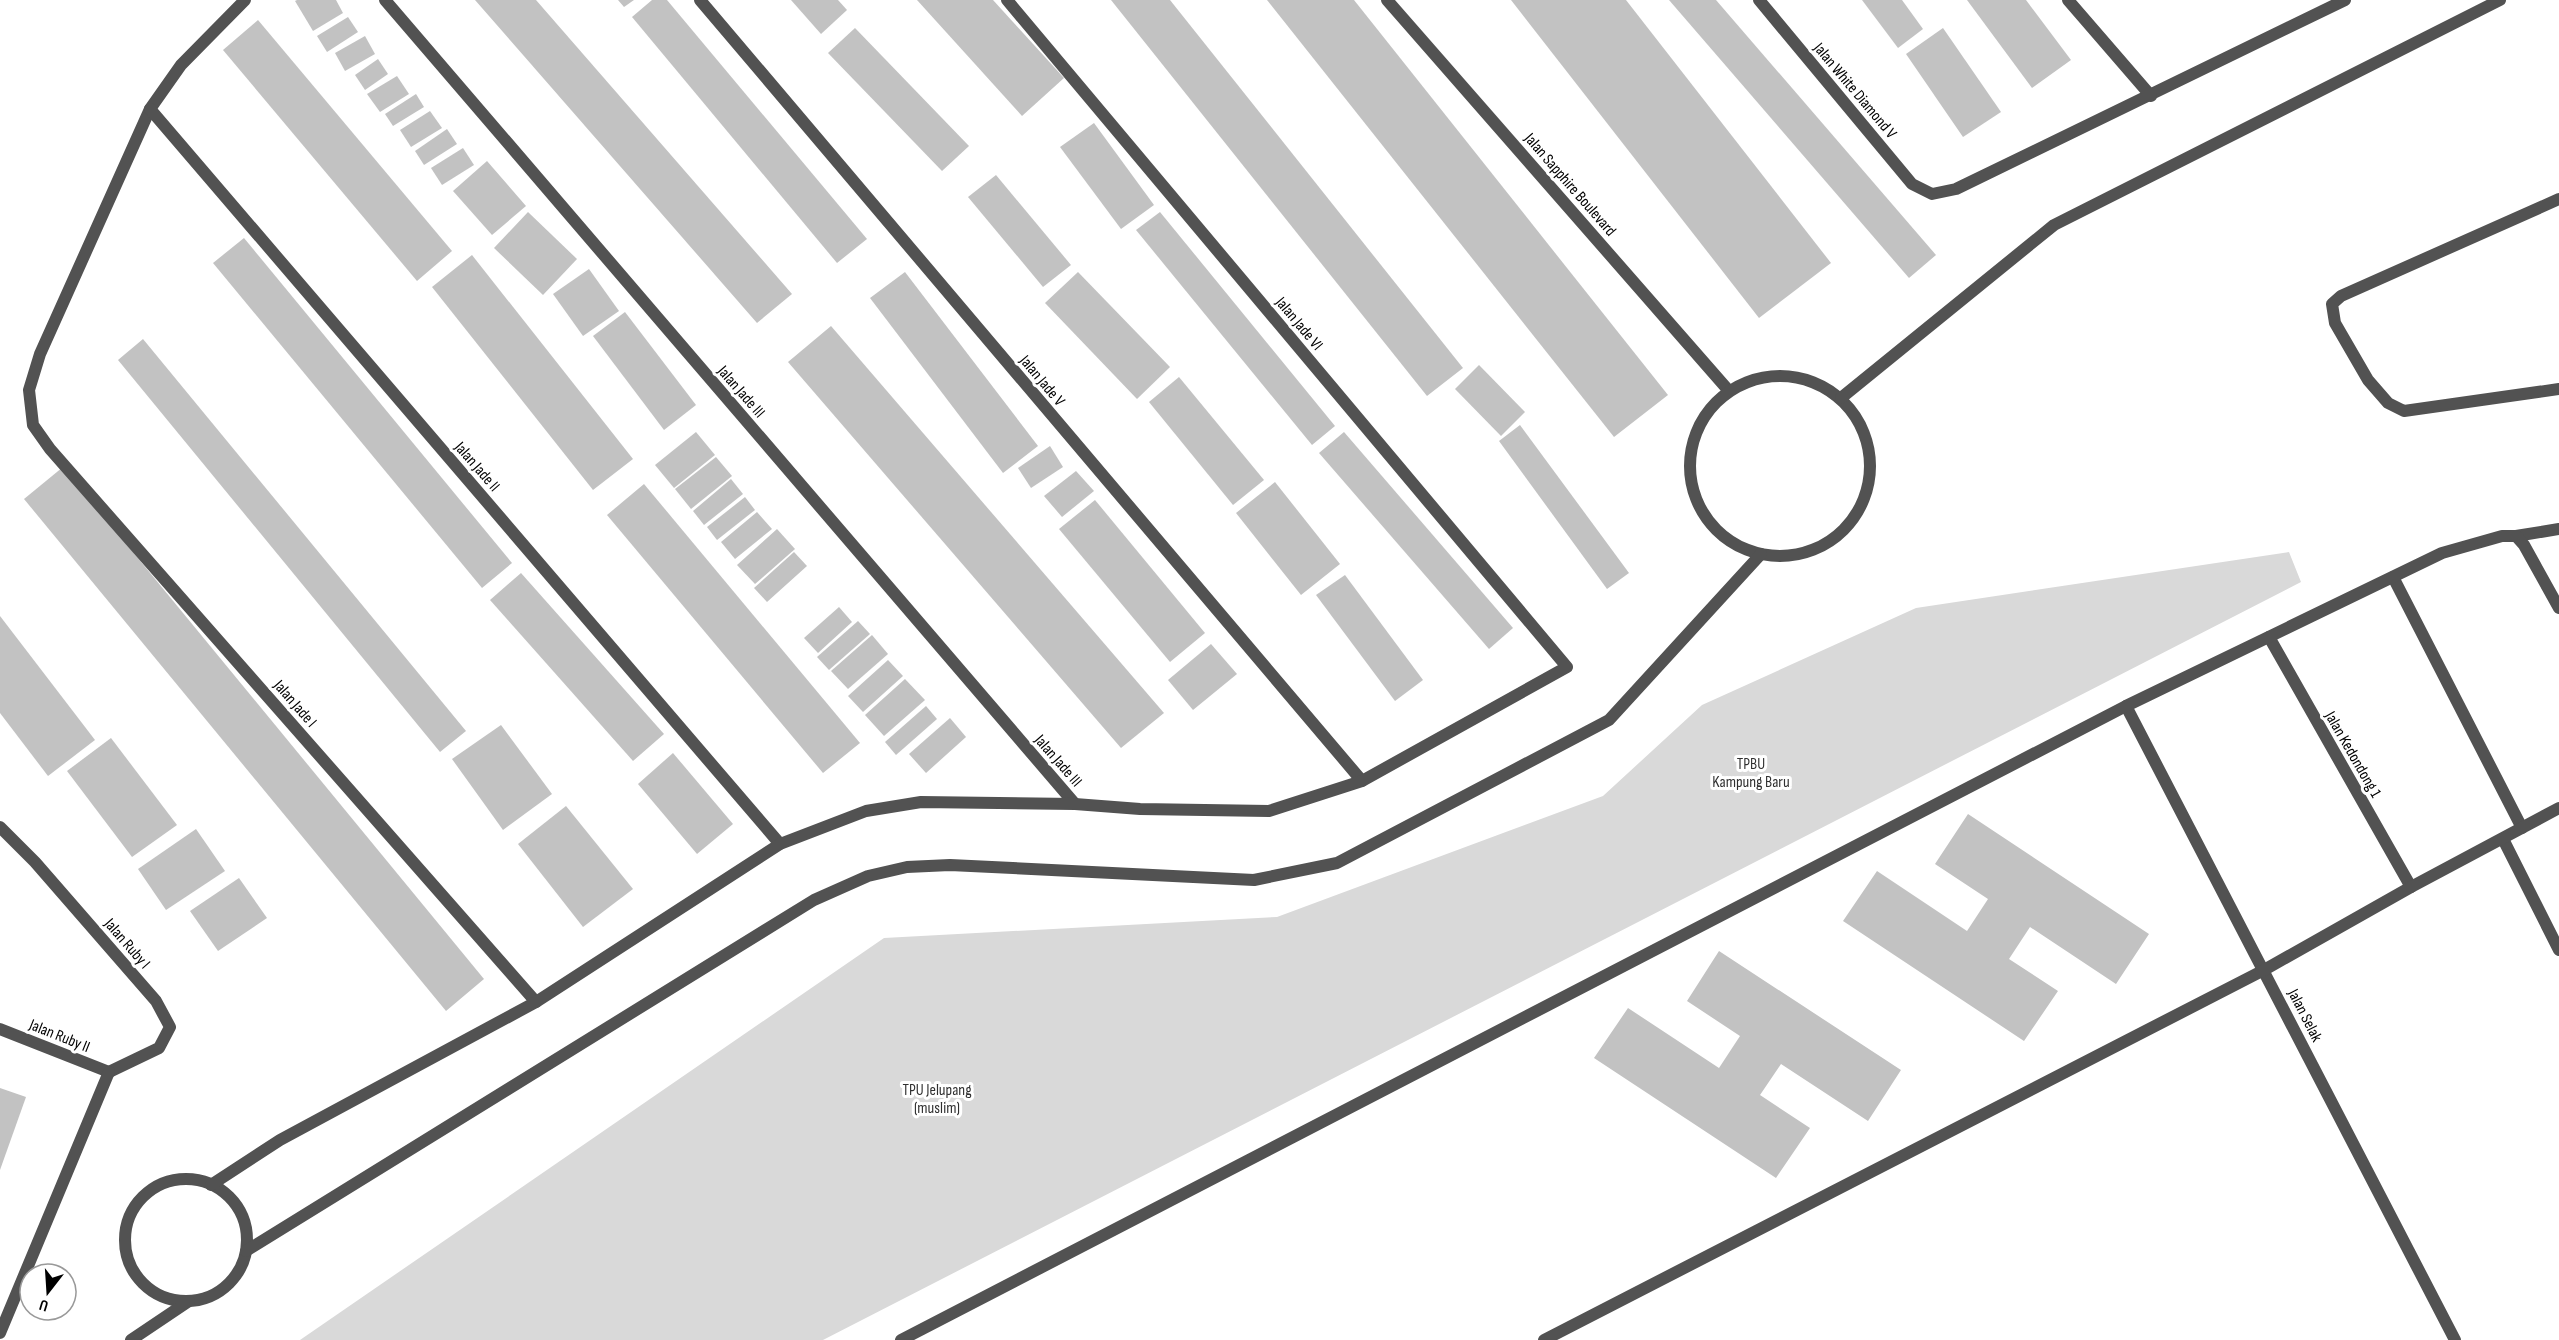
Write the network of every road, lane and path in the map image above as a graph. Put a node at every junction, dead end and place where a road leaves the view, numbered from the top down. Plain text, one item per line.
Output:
1 (245, 0) edge
2 (385, 0) edge
3 (700, 0) edge
4 (1007, 0) edge
5 (1387, 0) edge
6 (1759, 0) edge
7 (2068, 0) edge
8 (2345, 0) edge
9 (2500, 0) edge
10 (2151, 96) junction
11 (150, 109) junction
12 (2559, 200) edge
13 (2559, 389) edge
14 (1729, 391) junction
15 (1841, 398) junction
16 (2559, 530) edge
17 (2516, 536) junction
18 (1761, 554) junction
19 (2393, 577) junction
20 (2559, 608) edge
21 (2269, 637) junction
22 (2126, 706) junction
23 (1362, 782) junction
24 (1075, 804) junction
25 (2559, 808) edge
26 (0, 827) edge
27 (2522, 828) junction
28 (2503, 839) junction
29 (780, 844) junction
30 (2410, 887) junction
31 (2559, 950) edge
32 (2264, 970) junction
33 (536, 1002) junction
34 (0, 1029) edge
35 (109, 1072) junction
36 (211, 1185) junction
37 (246, 1251) junction
38 (189, 1300) junction
39 (0, 1333) edge
40 (904, 1339) edge
41 (131, 1340) edge
42 (1544, 1340) edge
43 (2455, 1340) edge

1 - 11 street
2 - 24 street, Jalan Jade III
3 - 23 street, Jalan Jade V
4 - 23 street, Jalan Jade VI
5 - 14 street, Jalan Sapphire Boulevard
6 - 10 street, Jalan White Diamond V
7 - 10 street
8 - 10 street
9 - 15 street
11 - 29 street, Jalan Jade II
11 - 33 street, Jalan Jade I
12 - 13 street
14 - 15 street
14 - 18 street
15 - 18 street
16 - 17 street
17 - 19 street
17 - 20 street
18 - 37 street
19 - 21 street
19 - 27 street
21 - 22 street
21 - 30 street, Jalan Kedondong 1
22 - 32 street, Jalan Selak
22 - 40 street
23 - 24 street
24 - 29 street
25 - 27 street
26 - 35 street, Jalan Ruby I
27 - 28 street
28 - 30 street
28 - 31 street
29 - 33 street
30 - 32 street
32 - 42 street
32 - 43 street, Jalan Selak
33 - 36 street
34 - 35 street, Jalan Ruby II
35 - 39 street
36 - 37 street
36 - 38 street
37 - 38 street
38 - 41 street

